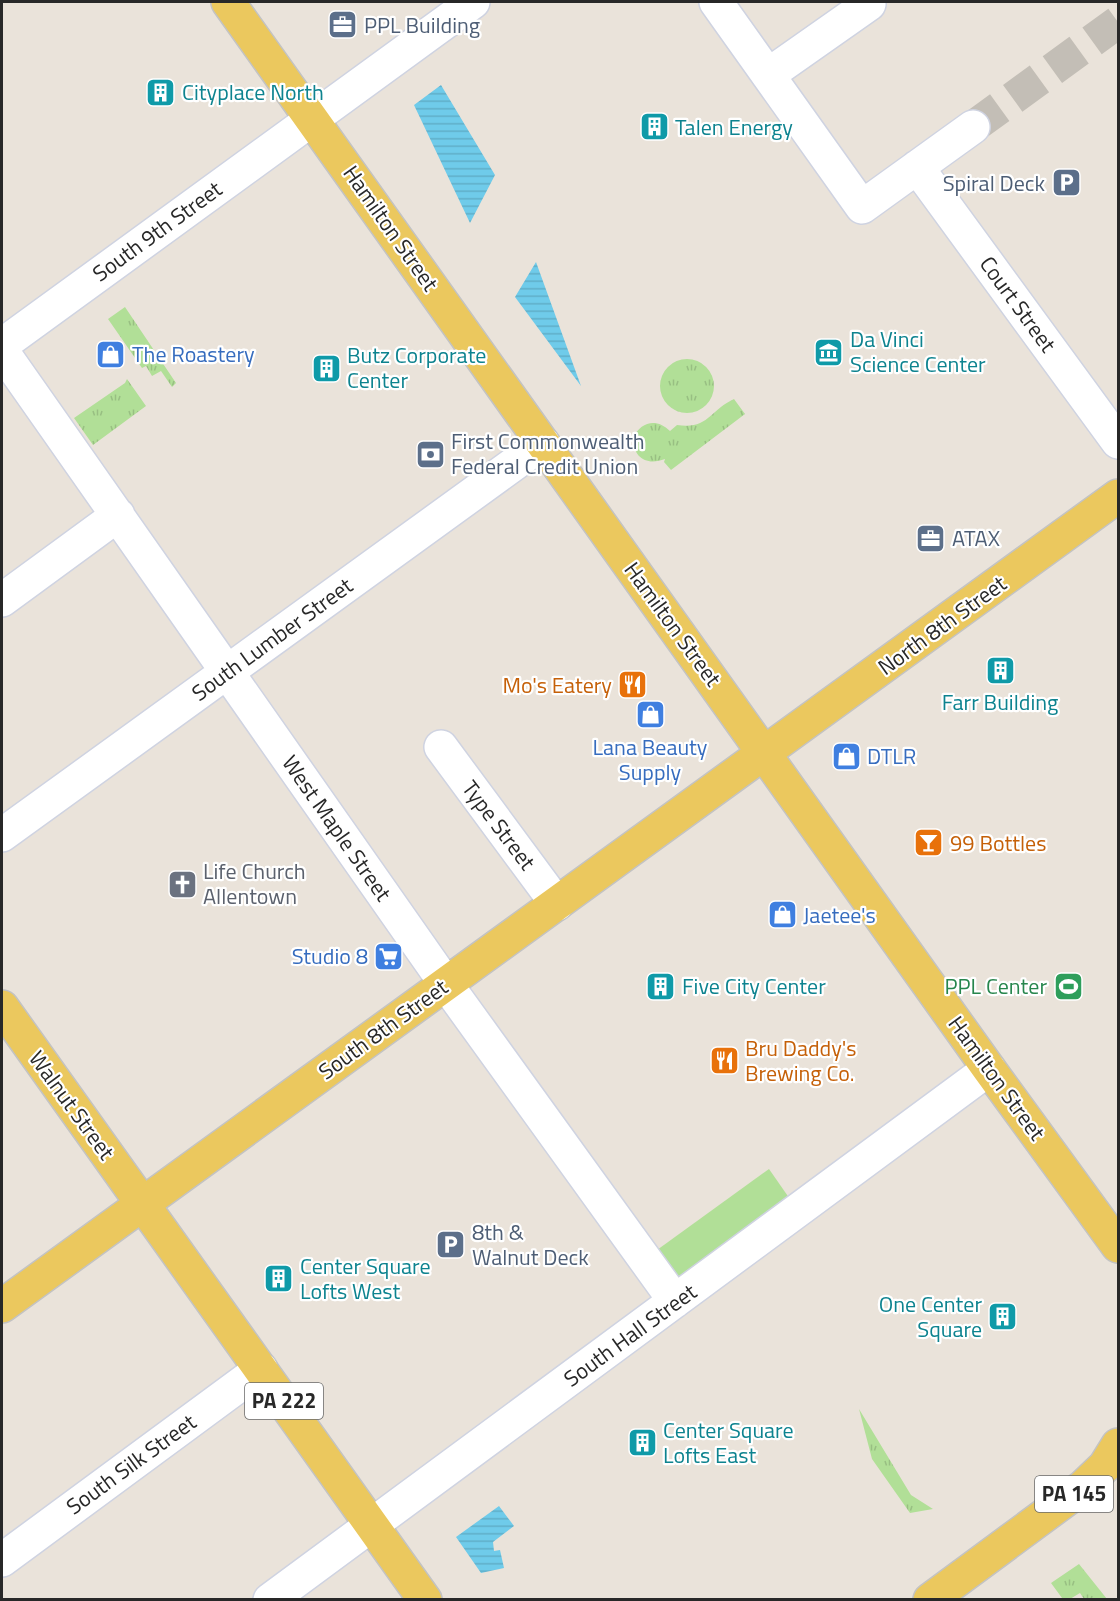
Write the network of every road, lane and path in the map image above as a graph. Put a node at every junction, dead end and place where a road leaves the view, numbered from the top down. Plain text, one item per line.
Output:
1 (228, 2) edge
2 (473, 2) edge
3 (716, 2) edge
4 (869, 4) dead end
5 (768, 75) junction
6 (312, 118) junction
7 (973, 127) tunnel mouth
8 (917, 167) junction
9 (2, 345) edge
10 (2, 351) edge
11 (543, 442) junction
12 (1119, 442) edge
13 (1119, 496) edge
14 (118, 515) junction
15 (2, 600) edge
16 (227, 671) junction
17 (441, 747) dead end
18 (765, 754) junction
19 (2, 836) edge
20 (558, 904) junction
21 (446, 984) junction
22 (2, 1007) edge
23 (989, 1069) junction
24 (143, 1203) junction
25 (1119, 1246) edge
26 (675, 1301) junction
27 (2, 1306) edge
28 (261, 1369) junction
29 (1119, 1445) edge
30 (372, 1525) junction
31 (2, 1560) edge
32 (270, 1599) edge
33 (425, 1599) edge
34 (930, 1599) edge

1 - 6 main road, Hamilton Street
2 - 6 street, South 9th Street
3 - 5 street
4 - 5 street
5 - 8 street
6 - 9 street, South 9th Street
6 - 11 main road, Hamilton Street
7 - 8 street
8 - 12 street, Court Street
10 - 14 street, West Maple Street
11 - 16 street, South Lumber Street
11 - 18 main road, Hamilton Street
13 - 18 main road, North 8th Street
14 - 15 street
14 - 16 street, West Maple Street
16 - 19 street, South Lumber Street
16 - 21 street, West Maple Street
17 - 20 street, Type Street
18 - 20 main road, South 8th Street
18 - 23 main road, Hamilton Street
20 - 21 main road, South 8th Street
21 - 24 main road, South 8th Street
21 - 26 street, West Maple Street
22 - 24 main road, Walnut Street / PA 222
23 - 25 main road, Hamilton Street
23 - 26 street, South Hall Street
24 - 27 main road, South 8th Street
24 - 28 main road, PA 222
26 - 30 street, South Hall Street
28 - 30 main road, PA 222
28 - 31 street, South Silk Street
29 - 34 main road, PA 145
30 - 32 street, South Hall Street
30 - 33 main road, PA 222

